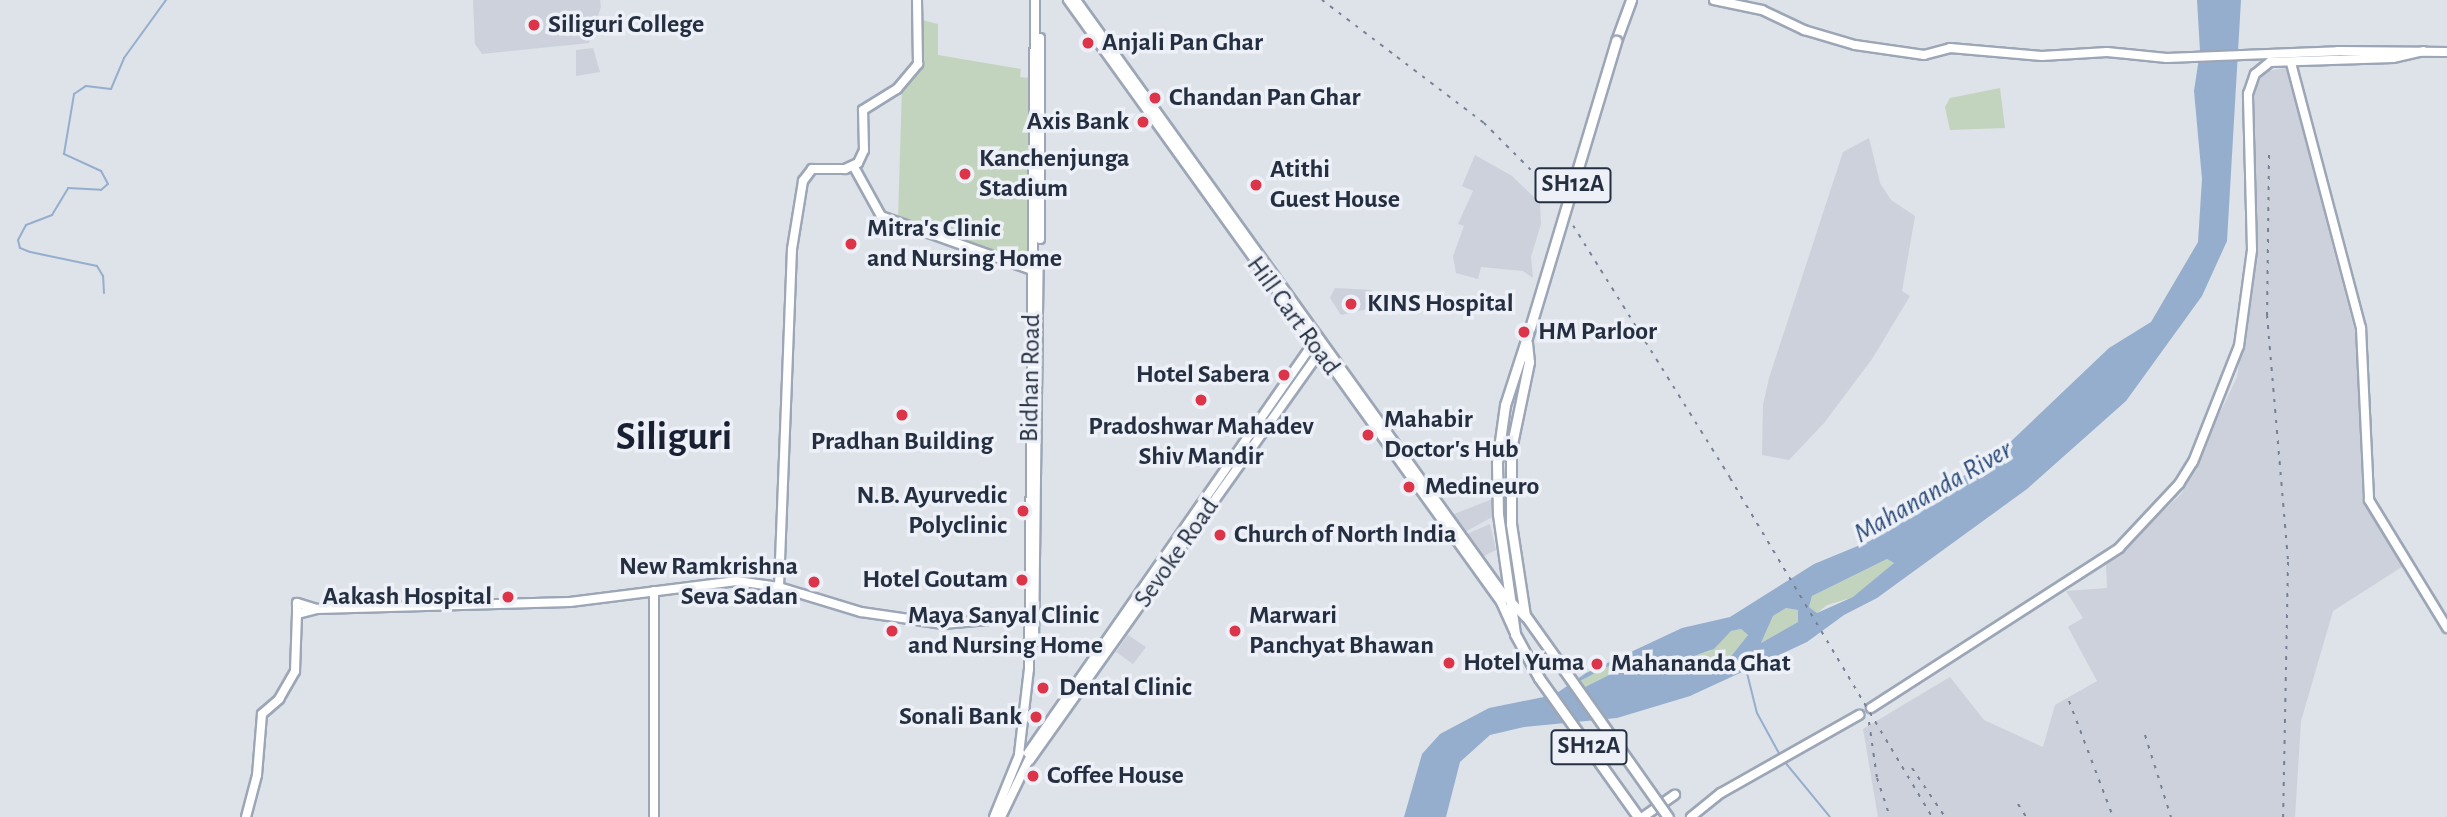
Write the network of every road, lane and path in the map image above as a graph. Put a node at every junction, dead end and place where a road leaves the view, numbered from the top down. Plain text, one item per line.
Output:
1 (917, 0) edge
2 (1038, 0) edge
3 (1068, 0) edge
4 (1076, 0) edge
5 (1629, 0) edge
6 (1714, 0) edge
7 (2423, 51) junction
8 (2447, 52) edge
9 (2291, 63) junction
10 (854, 167) junction
11 (1036, 271) junction
12 (1528, 333) junction
13 (1315, 341) junction
14 (1321, 349) junction
15 (1260, 428) junction
16 (779, 587) junction
17 (654, 591) junction
18 (1520, 594) junction
19 (1507, 603) junction
20 (1031, 616) junction
21 (1527, 621) junction
22 (2447, 628) edge
23 (1871, 708) dead end
24 (1859, 715) dead end
25 (1024, 757) junction
26 (1675, 795) dead end
27 (246, 817) edge
28 (654, 817) edge
29 (994, 817) edge
30 (1001, 817) edge
31 (1641, 817) edge
32 (1668, 817) edge
33 (1691, 817) edge

1 - 10 street
2 - 11 street, Bidhan Road
3 - 13 street, Hill Cart Road
4 - 13 street, Hill Cart Road
5 - 12 main road, SH12A, bridge
6 - 7 street
7 - 8 street
7 - 9 street
9 - 22 street
9 - 23 street
10 - 11 street
10 - 16 street
11 - 20 street, Bidhan Road
12 - 18 main road, SH12A
12 - 19 main road, SH12A
13 - 14 street, Hill Cart Road
13 - 15 street, Sevoke Road
14 - 15 street, Sevoke Road
14 - 19 street, Hill Cart Road
15 - 25 street, Sevoke Road
16 - 17 street
16 - 20 street
17 - 27 street
17 - 28 street
18 - 19 main road
18 - 21 main road, SH12A
19 - 21 street, Hill Cart Road
19 - 31 main road, Hill Cart Road / SH12A
20 - 25 street, Bidhan Road
21 - 32 main road, Hill Cart Road / SH12A, bridge
24 - 33 street
25 - 29 street, Sevoke Road
25 - 30 street, Sevoke Road
26 - 31 street

